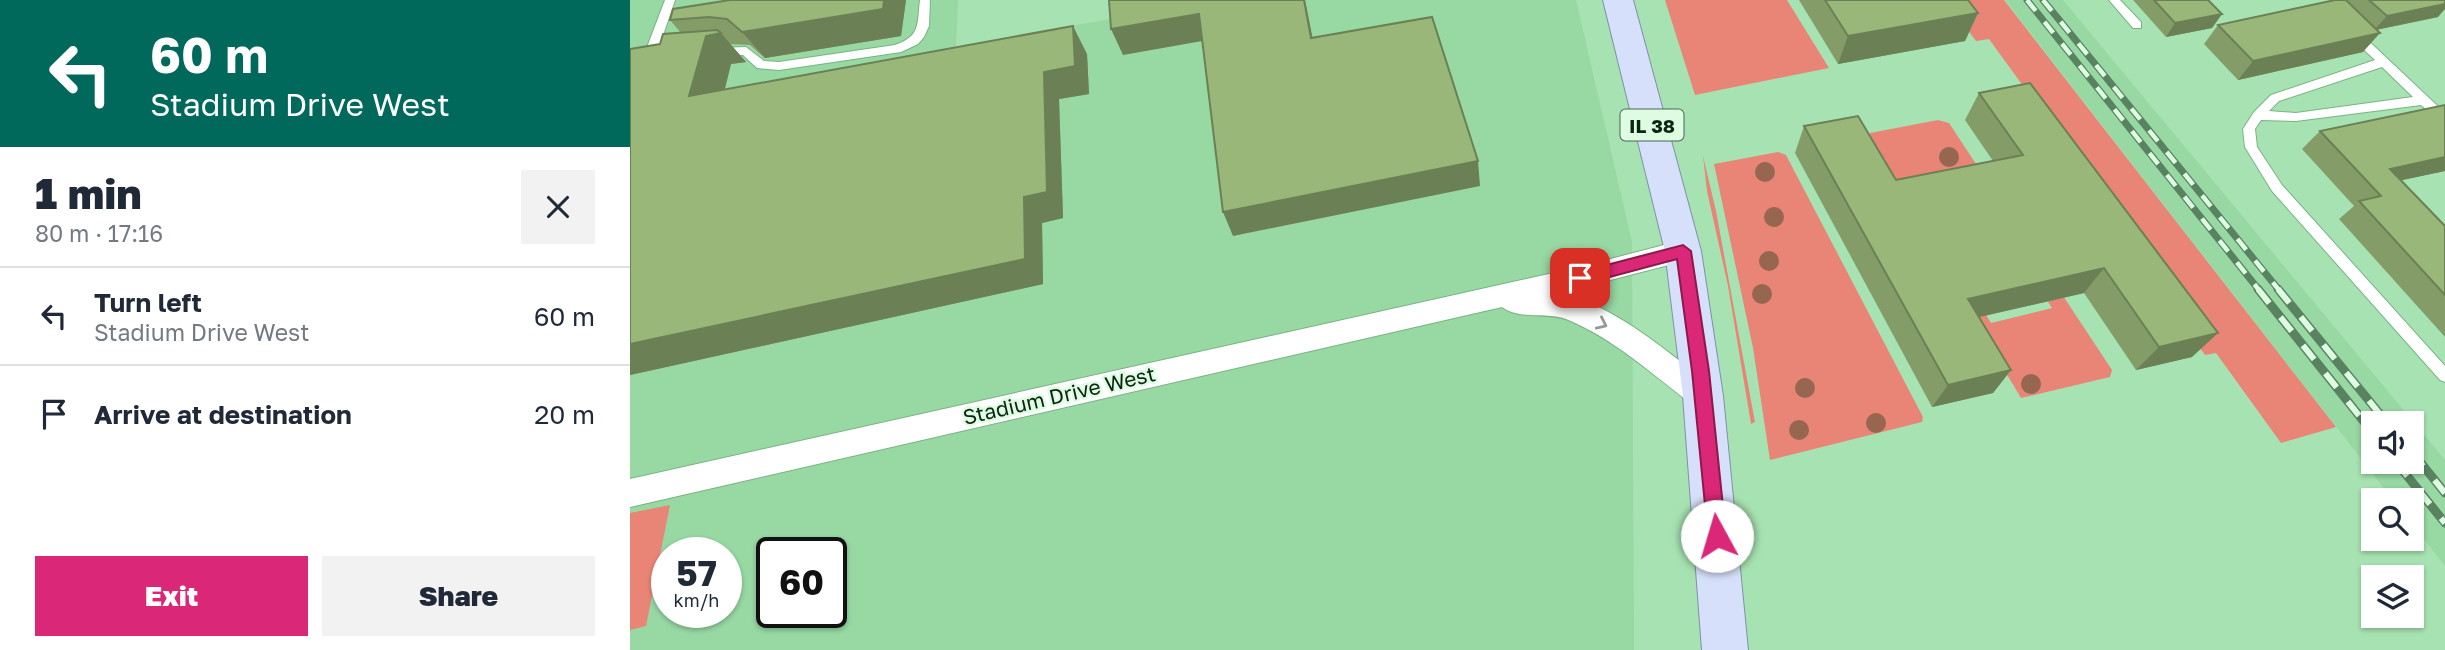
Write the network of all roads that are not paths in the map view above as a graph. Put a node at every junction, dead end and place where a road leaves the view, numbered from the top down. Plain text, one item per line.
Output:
1 (670, 0) edge
2 (925, 0) edge
3 (1618, 0) edge
4 (2115, 0) edge
5 (2137, 25) dead end
6 (2346, 26) edge
7 (709, 52) edge
8 (673, 57) edge
9 (2383, 62) junction
10 (2424, 100) junction
11 (2258, 116) junction
12 (2445, 120) edge
13 (1683, 251) junction
14 (1489, 299) junction
15 (2445, 376) edge
16 (1703, 396) junction
17 (630, 492) edge
18 (1725, 650) edge

1 - 8 lane
2 - 7 lane
3 - 13 main road, IL 38
4 - 5 lane
6 - 9 lane
9 - 10 lane
9 - 11 lane
10 - 11 lane
10 - 12 lane
11 - 15 lane
13 - 14 street, Stadium Drive West
13 - 16 main road, IL 38
14 -> 16 street, Stadium Drive West
14 - 17 street, Stadium Drive West
16 - 18 main road, IL 38

